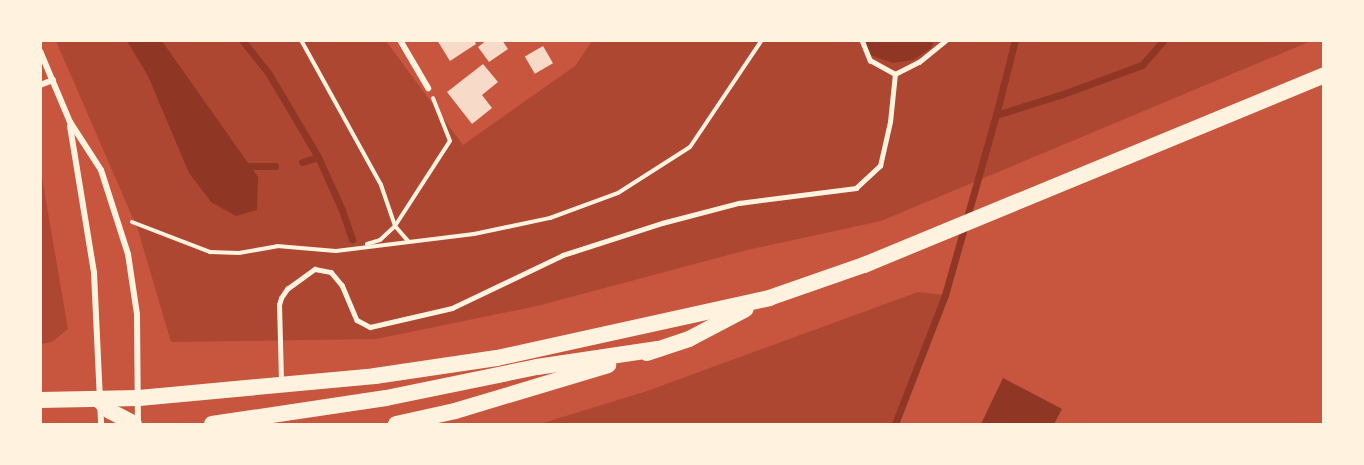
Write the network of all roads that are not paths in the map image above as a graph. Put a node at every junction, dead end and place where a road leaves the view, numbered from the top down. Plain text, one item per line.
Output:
1 (400, 40) edge
2 (862, 40) edge
3 (946, 40) edge
4 (40, 51) edge
5 (895, 74) junction
6 (1323, 75) edge
7 (53, 80) junction
8 (40, 85) edge
9 (428, 88) road end
10 (70, 122) junction
11 (769, 297) junction
12 (658, 350) junction
13 (281, 385) junction
14 (139, 398) junction
15 (98, 399) junction
16 (40, 400) edge
17 (100, 424) edge
18 (136, 424) edge
19 (212, 424) edge
20 (396, 424) edge

1 - 9 street
2 - 5 lane
3 - 5 lane
4 - 7 street
5 - 13 lane
6 - 11 highway
7 - 8 street
7 - 10 street
10 - 14 street
10 - 15 street
11 - 12 highway
11 - 13 highway
12 - 19 highway
12 - 20 highway
13 - 14 highway
14 - 15 highway
14 - 18 street
15 - 16 highway
15 - 17 street
15 - 18 highway

